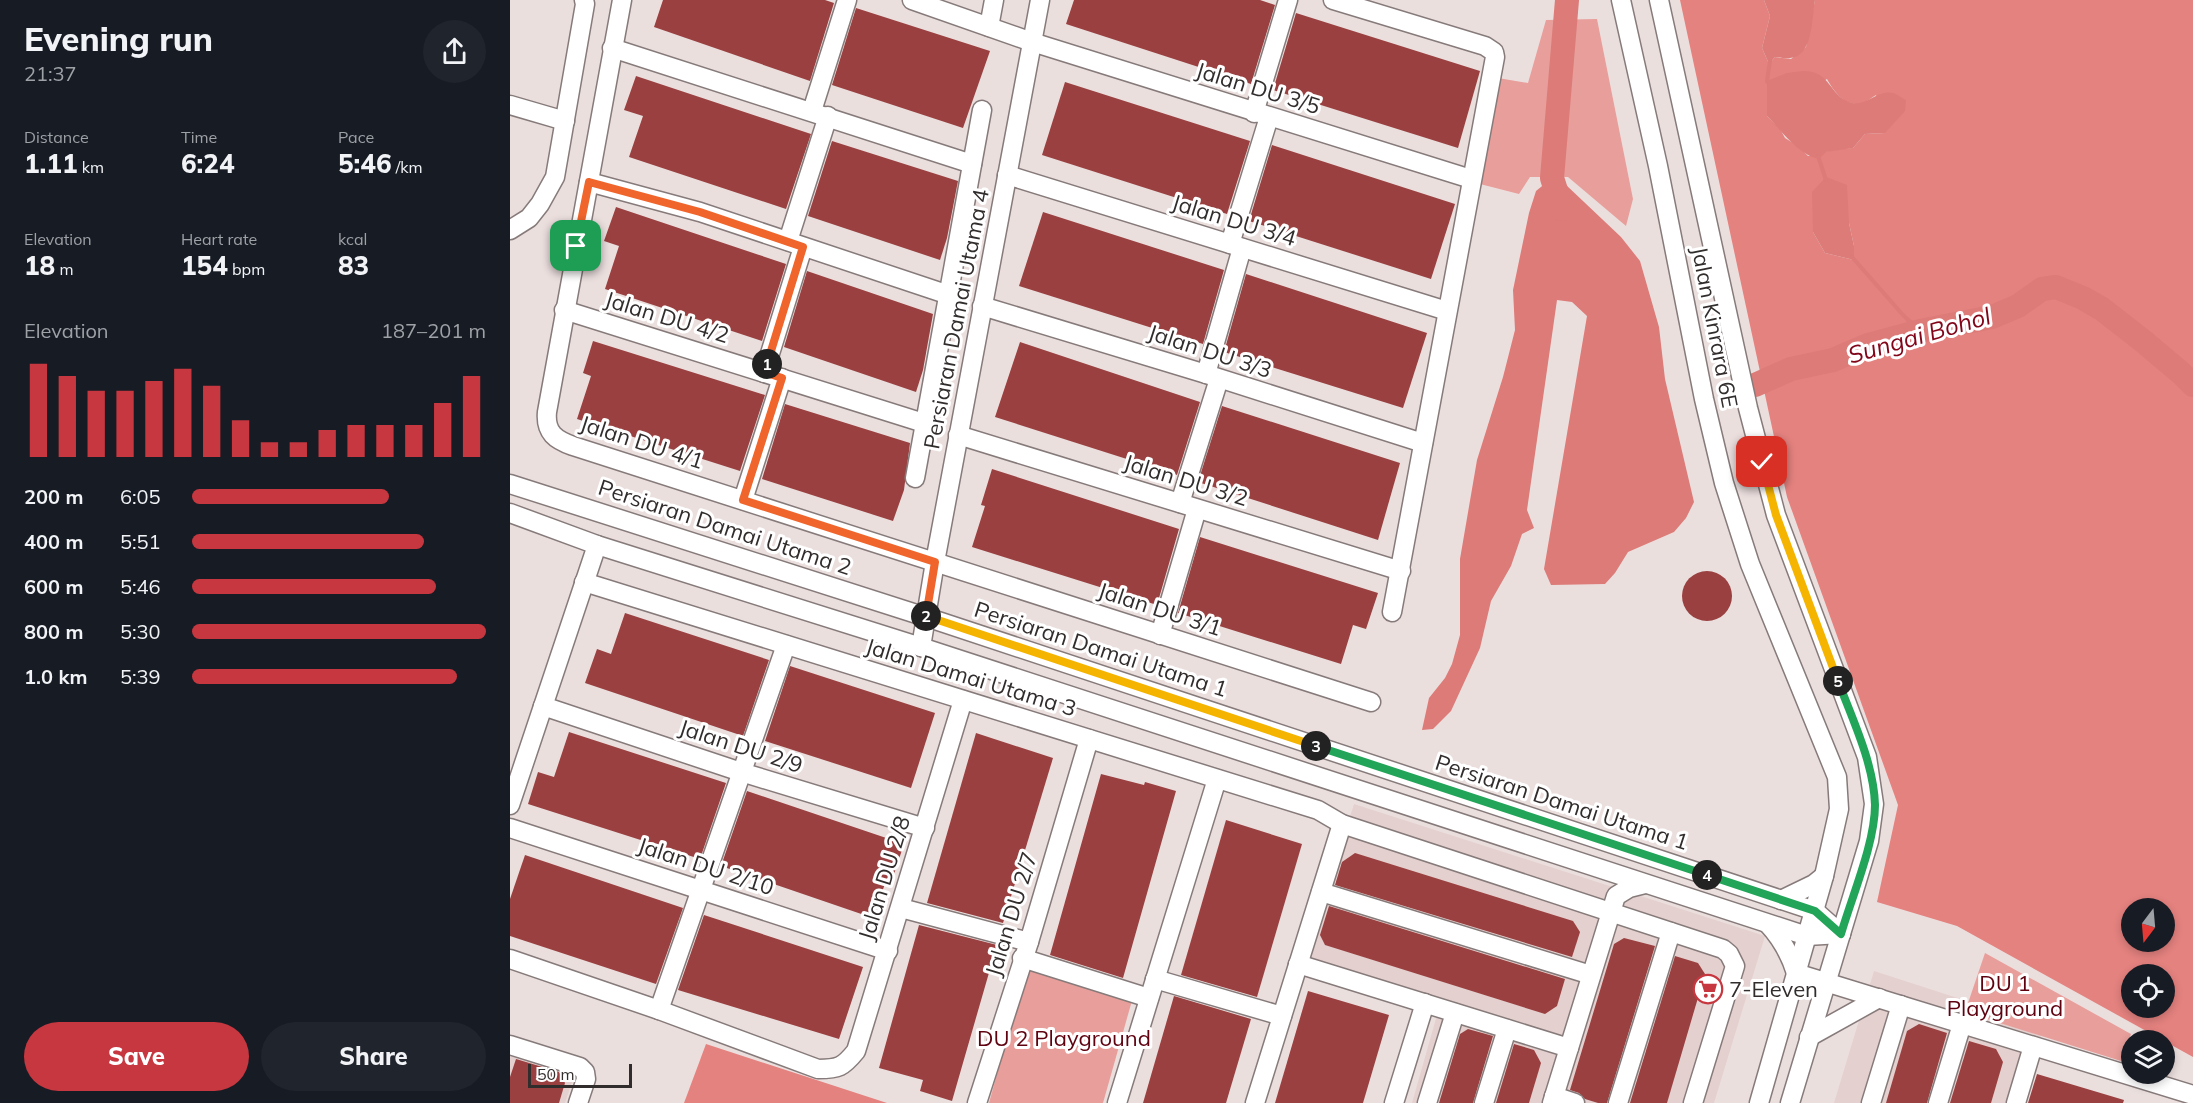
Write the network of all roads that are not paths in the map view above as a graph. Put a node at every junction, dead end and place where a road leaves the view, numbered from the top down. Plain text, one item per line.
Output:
1 (584, 0) edge
2 (622, 0) edge
3 (847, 0) edge
4 (912, 0) edge
5 (994, 0) edge
6 (1040, 0) edge
7 (1288, 0) edge
8 (1333, 0) edge
9 (1621, 0) edge
10 (1659, 0) edge
11 (989, 27) junction
12 (1032, 42) junction
13 (612, 48) junction
14 (510, 105) edge
15 (982, 110) dead end
16 (820, 113) junction
17 (1261, 115) junction
18 (565, 121) junction
19 (972, 164) junction
20 (1007, 175) junction
21 (1471, 179) junction
22 (589, 182) junction
23 (510, 230) edge
24 (795, 244) junction
25 (1236, 246) junction
26 (949, 295) junction
27 (982, 306) junction
28 (564, 310) junction
29 (1447, 311) junction
30 (773, 375) junction
31 (1212, 376) junction
32 (927, 424) junction
33 (958, 435) junction
34 (1423, 443) junction
35 (915, 478) dead end
36 (510, 484) edge
37 (743, 500) junction
38 (1189, 506) junction
39 (510, 513) edge
40 (597, 545) junction
41 (935, 562) junction
42 (1401, 571) junction
43 (584, 582) junction
44 (1392, 612) dead end
45 (926, 617) junction
46 (1160, 635) junction
47 (786, 645) junction
48 (921, 647) junction
49 (963, 700) junction
50 (1371, 702) dead end
51 (543, 706) junction
52 (1089, 739) junction
53 (741, 772) junction
54 (1217, 779) junction
55 (510, 805) edge
56 (1342, 824) junction
57 (510, 828) edge
58 (925, 828) junction
59 (1592, 866) junction
60 (1824, 876) junction
61 (1645, 884) junction
62 (702, 889) junction
63 (1321, 892) junction
64 (1781, 900) junction
65 (901, 908) junction
66 (1610, 911) junction
67 (1815, 911) junction
68 (1767, 923) junction
69 (1671, 932) junction
70 (1841, 934) junction
71 (1807, 936) junction
72 (1026, 950) junction
73 (888, 951) junction
74 (510, 959) edge
75 (1298, 964) junction
76 (1796, 973) junction
77 (1591, 975) junction
78 (1155, 979) junction
79 (1826, 982) junction
80 (1149, 998) junction
81 (1879, 998) junction
82 (1425, 1004) junction
83 (1901, 1005) junction
84 (659, 1010) junction
85 (1455, 1013) junction
86 (1282, 1017) junction
87 (1962, 1024) junction
88 (1507, 1029) junction
89 (1809, 1037) junction
90 (510, 1046) edge
91 (2033, 1046) junction
92 (1569, 1048) junction
93 (2193, 1095) edge
94 (1553, 1100) edge
95 (578, 1103) edge
96 (977, 1103) edge
97 (1117, 1103) edge
98 (1255, 1103) edge
99 (1394, 1103) edge
100 (1427, 1103) edge
101 (1484, 1103) edge
102 (1575, 1103) edge
103 (1618, 1103) edge
104 (1693, 1103) edge
105 (1759, 1103) edge
106 (1790, 1103) edge
107 (1871, 1103) edge
108 (1938, 1103) edge
109 (2016, 1103) edge

1 - 18 street
2 - 13 street, Jalan DU 4/1
3 - 16 street
4 - 11 street, Jalan DU 3/5
5 - 11 street
6 - 12 street, Persiaran Damai Utama 4
7 - 17 street
8 - 21 street
9 - 60 street, Jalan Kinrara 6E
10 - 70 street, Jalan Kinrara 6E
11 - 12 street, Jalan DU 3/5
12 - 17 street, Jalan DU 3/5
12 - 20 street, Persiaran Damai Utama 4
13 - 16 street
13 - 22 street, Jalan DU 4/1
14 - 18 street
15 - 19 street
16 - 19 street
16 - 24 street
17 - 21 street, Jalan DU 3/5
17 - 25 street
18 - 23 street
19 - 26 street
20 - 25 street, Jalan DU 3/4
20 - 27 street, Persiaran Damai Utama 4
21 - 29 street
22 - 24 street
22 - 28 street, Jalan DU 4/1
24 - 26 street
24 - 30 street
25 - 29 street, Jalan DU 3/4
25 - 31 street
26 - 32 street
27 - 31 street, Jalan DU 3/3
27 - 33 street, Persiaran Damai Utama 4
28 - 30 street, Jalan DU 4/2
28 - 37 street, Jalan DU 4/1
29 - 34 street
30 - 32 street, Jalan DU 4/2
30 - 37 street
31 - 34 street, Jalan DU 3/3
31 - 38 street
32 - 35 street
33 - 38 street, Jalan DU 3/2
33 - 41 street, Persiaran Damai Utama 4
34 - 42 street
36 - 45 street, Persiaran Damai Utama 2
37 - 41 street, Jalan DU 4/1
38 - 42 street, Jalan DU 3/2
38 - 46 street
39 - 40 street
40 - 43 street
40 - 48 street
41 - 45 street, Persiaran Damai Utama 4
41 - 46 street, Jalan DU 3/1
42 - 44 street
43 - 47 street, Jalan Damai Utama 3
43 - 51 street
45 - 48 street, Persiaran Damai Utama 4
45 - 64 street, Persiaran Damai Utama 1
46 - 50 street, Jalan DU 3/1
47 - 49 street, Jalan Damai Utama 3
47 - 53 street
48 - 59 street
49 - 52 street, Jalan Damai Utama 3
49 - 58 street, Jalan DU 2/8
51 - 53 street, Jalan DU 2/9
51 - 55 street
52 - 54 street, Jalan Damai Utama 3
52 - 72 street, Jalan DU 2/7
53 - 58 street, Jalan DU 2/9
53 - 62 street
54 - 56 street, Jalan Damai Utama 3
54 - 78 street
56 - 63 street
56 - 66 street, Jalan Damai Utama 3
57 - 62 street, Jalan DU 2/10
58 - 65 street, Jalan DU 2/8
59 - 61 street
59 - 66 street
60 - 64 street
60 - 67 street, Jalan Kinrara 6E
61 - 66 street
61 - 68 street
62 - 73 street, Jalan DU 2/10
62 - 84 street
63 - 75 street
63 - 77 street
64 - 67 street, Persiaran Damai Utama 1
65 - 72 street
65 - 73 street, Jalan DU 2/8
66 - 69 street, Jalan Damai Utama 3
66 - 77 street
67 - 70 street, Persiaran Damai Utama 1
67 - 71 street, Jalan Kinrara 6E
68 - 71 street
68 - 76 street
69 - 103 street
69 - 104 street, Jalan Damai Utama 3
70 - 71 street
70 - 79 street, Jalan Kinrara 6E
71 - 76 street, Jalan Kinrara 6E
72 - 80 street
72 - 96 street, Jalan DU 2/7
73 - 84 street, Jalan DU 2/8
74 - 84 street
75 - 82 street
75 - 86 street
76 - 79 street
76 - 105 street, Jalan Kinrara 6E
77 - 92 street
78 - 80 street
78 - 86 street
79 - 81 street
79 - 89 street, Jalan Kinrara 6E
80 - 97 street
81 - 83 street
81 - 89 street
82 - 85 street
82 - 99 street
83 - 87 street
83 - 107 street
85 - 88 street
85 - 100 street
86 - 98 street
87 - 91 street
87 - 108 street
88 - 92 street
88 - 101 street
89 - 106 street, Jalan Kinrara 6E
90 - 95 street
91 - 93 street
91 - 109 street
92 - 94 street
94 - 102 street

